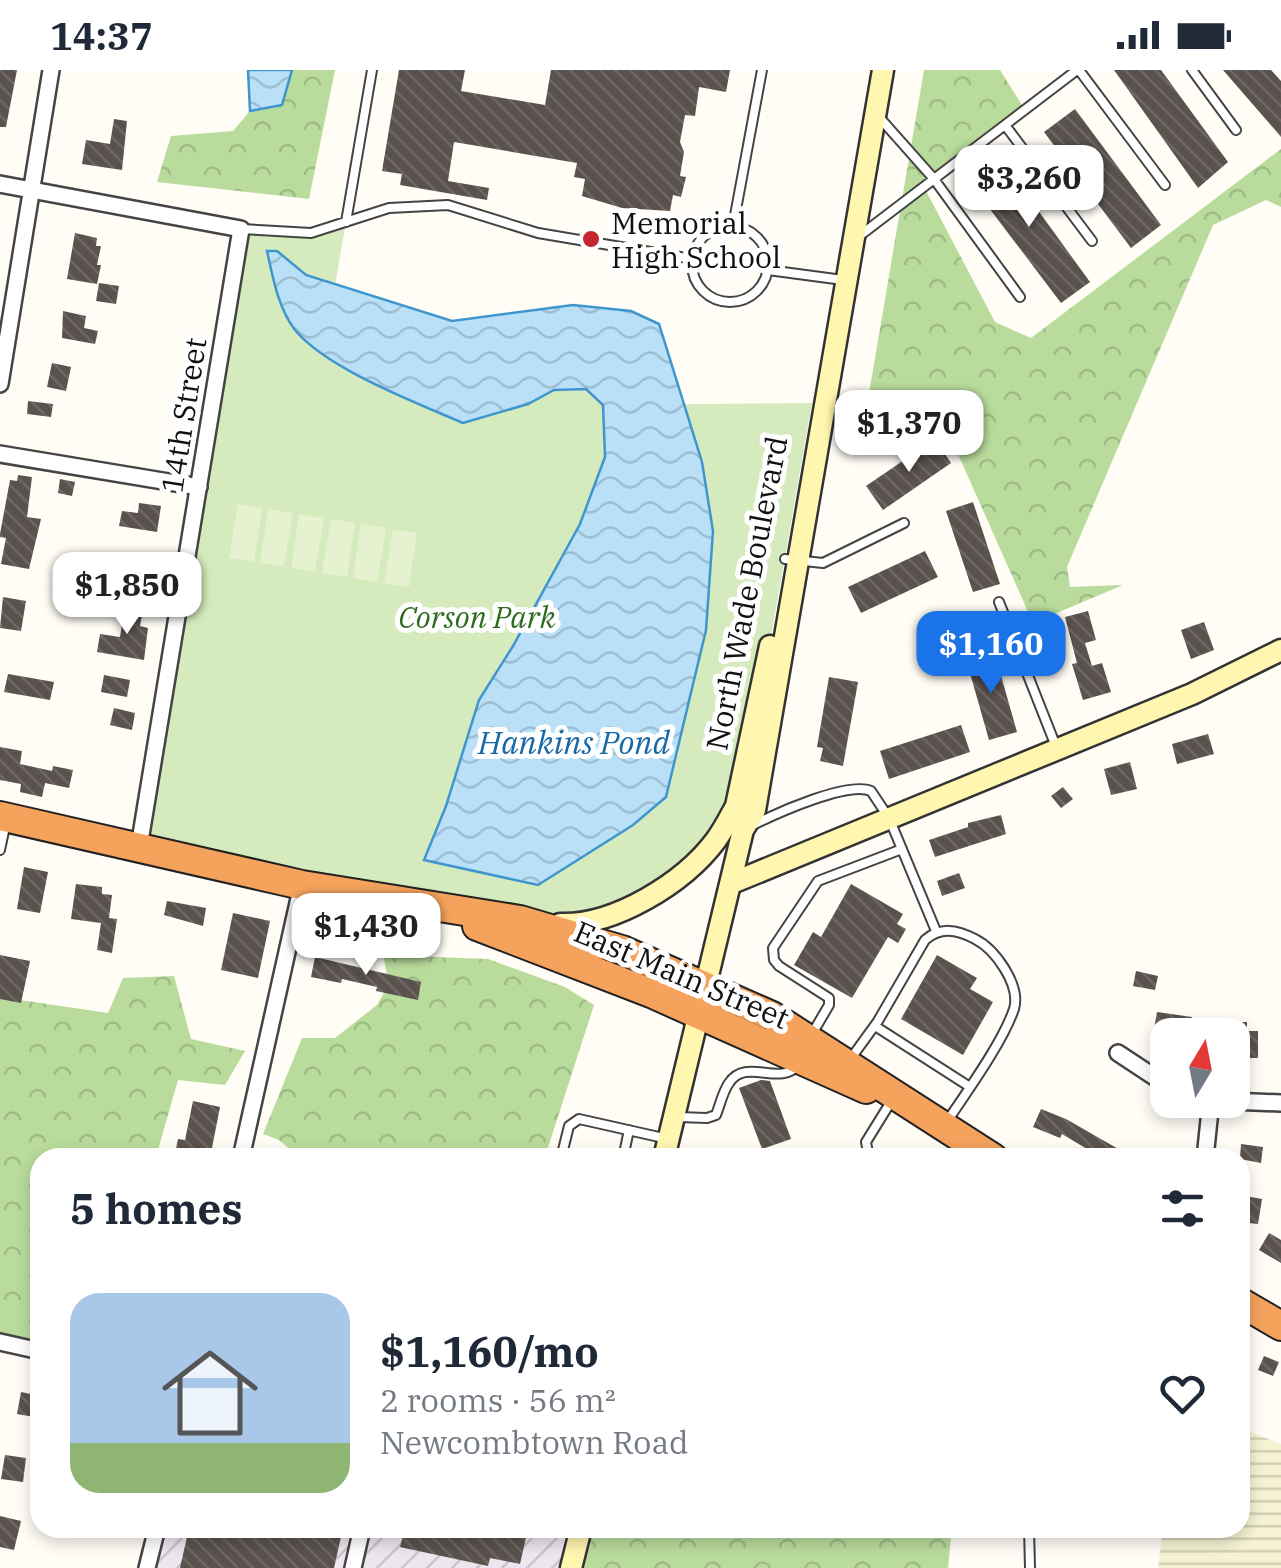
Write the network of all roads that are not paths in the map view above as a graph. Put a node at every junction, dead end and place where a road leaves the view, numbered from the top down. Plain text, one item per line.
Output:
1 (51, 70) edge
2 (372, 70) edge
3 (762, 70) edge
4 (870, 70) edge
5 (883, 70) edge
6 (1078, 70) edge
7 (1192, 70) edge
8 (876, 113) junction
9 (1004, 126) junction
10 (1236, 130) dead end
11 (934, 179) junction
12 (0, 184) edge
13 (1166, 185) dead end
14 (32, 190) junction
15 (346, 222) junction
16 (733, 226) junction
17 (241, 229) junction
18 (854, 241) junction
19 (1092, 241) dead end
20 (692, 259) junction
21 (768, 270) junction
22 (840, 280) junction
23 (1020, 298) dead end
24 (0, 384) edge
25 (0, 454) edge
26 (199, 487) junction
27 (904, 522) dead end
28 (792, 560) junction
29 (999, 602) dead end
30 (1281, 650) edge
31 (1058, 749) junction
32 (736, 806) junction
33 (4, 817) edge
34 (889, 818) junction
35 (743, 830) junction
36 (138, 847) junction
37 (902, 849) junction
38 (0, 850) edge
39 (732, 883) junction
40 (302, 885) junction
41 (419, 905) junction
42 (520, 920) junction
43 (936, 931) junction
44 (704, 984) junction
45 (696, 1013) junction
46 (875, 1026) junction
47 (805, 1049) junction
48 (1118, 1053) dead end
49 (848, 1062) junction
50 (1150, 1074) edge
51 (970, 1087) junction
52 (1250, 1102) edge
53 (1281, 1103) edge
54 (905, 1104) junction
55 (673, 1116) junction
56 (1208, 1118) edge
57 (943, 1126) junction
58 (629, 1130) junction
59 (242, 1148) edge
60 (564, 1148) edge
61 (625, 1148) edge
62 (666, 1148) edge
63 (867, 1148) edge
64 (977, 1148) edge
65 (1206, 1148) edge
66 (1250, 1308) edge
67 (1281, 1326) edge
68 (0, 1342) edge
69 (30, 1349) edge
70 (155, 1538) edge
71 (360, 1538) edge
72 (578, 1538) edge
73 (1029, 1538) edge
74 (148, 1568) edge
75 (352, 1568) edge
76 (571, 1568) edge
77 (1030, 1568) edge

1 - 14 street
2 - 15 lane
3 - 16 lane
4 - 22 main road, North Wade Boulevard
5 - 8 main road, North Wade Boulevard
6 - 9 lane
6 - 13 lane
7 - 10 lane
8 - 11 lane
8 - 18 main road, North Wade Boulevard
9 - 11 lane
9 - 19 lane
11 - 18 lane
11 - 23 lane
12 - 14 street
14 - 17 street
14 - 24 street
15 - 17 lane
15 - 20 lane
16 - 20 lane
16 - 21 lane
17 - 26 street, 14th Street
18 - 22 main road, North Wade Boulevard
20 - 21 lane
21 - 22 lane
22 - 28 main road, North Wade Boulevard
25 - 26 street
26 - 36 street, 14th Street
27 - 28 lane
28 - 32 main road, North Wade Boulevard
28 - 35 main road, North Wade Boulevard
29 - 31 lane
30 - 31 main road
31 - 34 main road
32 - 35 main road, North Wade Boulevard
32 - 42 main road
33 - 36 highway, East Main Street
33 - 38 lane
34 - 35 lane
34 - 37 lane
34 - 39 main road
35 - 39 main road, North Wade Boulevard
36 - 40 highway, East Main Street
37 - 43 lane
37 - 47 lane
39 - 44 main road, North Wade Boulevard
40 - 41 highway, East Main Street
40 - 59 street
41 - 42 highway, East Main Street
41 - 45 highway, East Main Street
42 - 44 highway, East Main Street
43 - 46 lane
43 - 51 lane
44 - 45 main road, North Wade Boulevard
44 - 47 highway, East Main Street
45 - 47 highway, East Main Street
45 - 55 main road, North Wade Boulevard
46 - 49 lane
46 - 51 lane
47 - 49 highway, East Main Street
47 - 54 highway, East Main Street
47 - 55 lane
48 - 50 street
49 - 54 highway, East Main Street
51 - 57 lane
52 - 53 street
54 - 57 highway, East Main Street
54 - 63 lane
55 - 62 main road, North Wade Boulevard
56 - 65 street
57 - 64 highway, East Main Street
58 - 60 lane
58 - 61 lane
58 - 62 lane
66 - 67 highway
68 - 69 street
70 - 74 street
71 - 75 street
72 - 76 main road
73 - 77 lane

